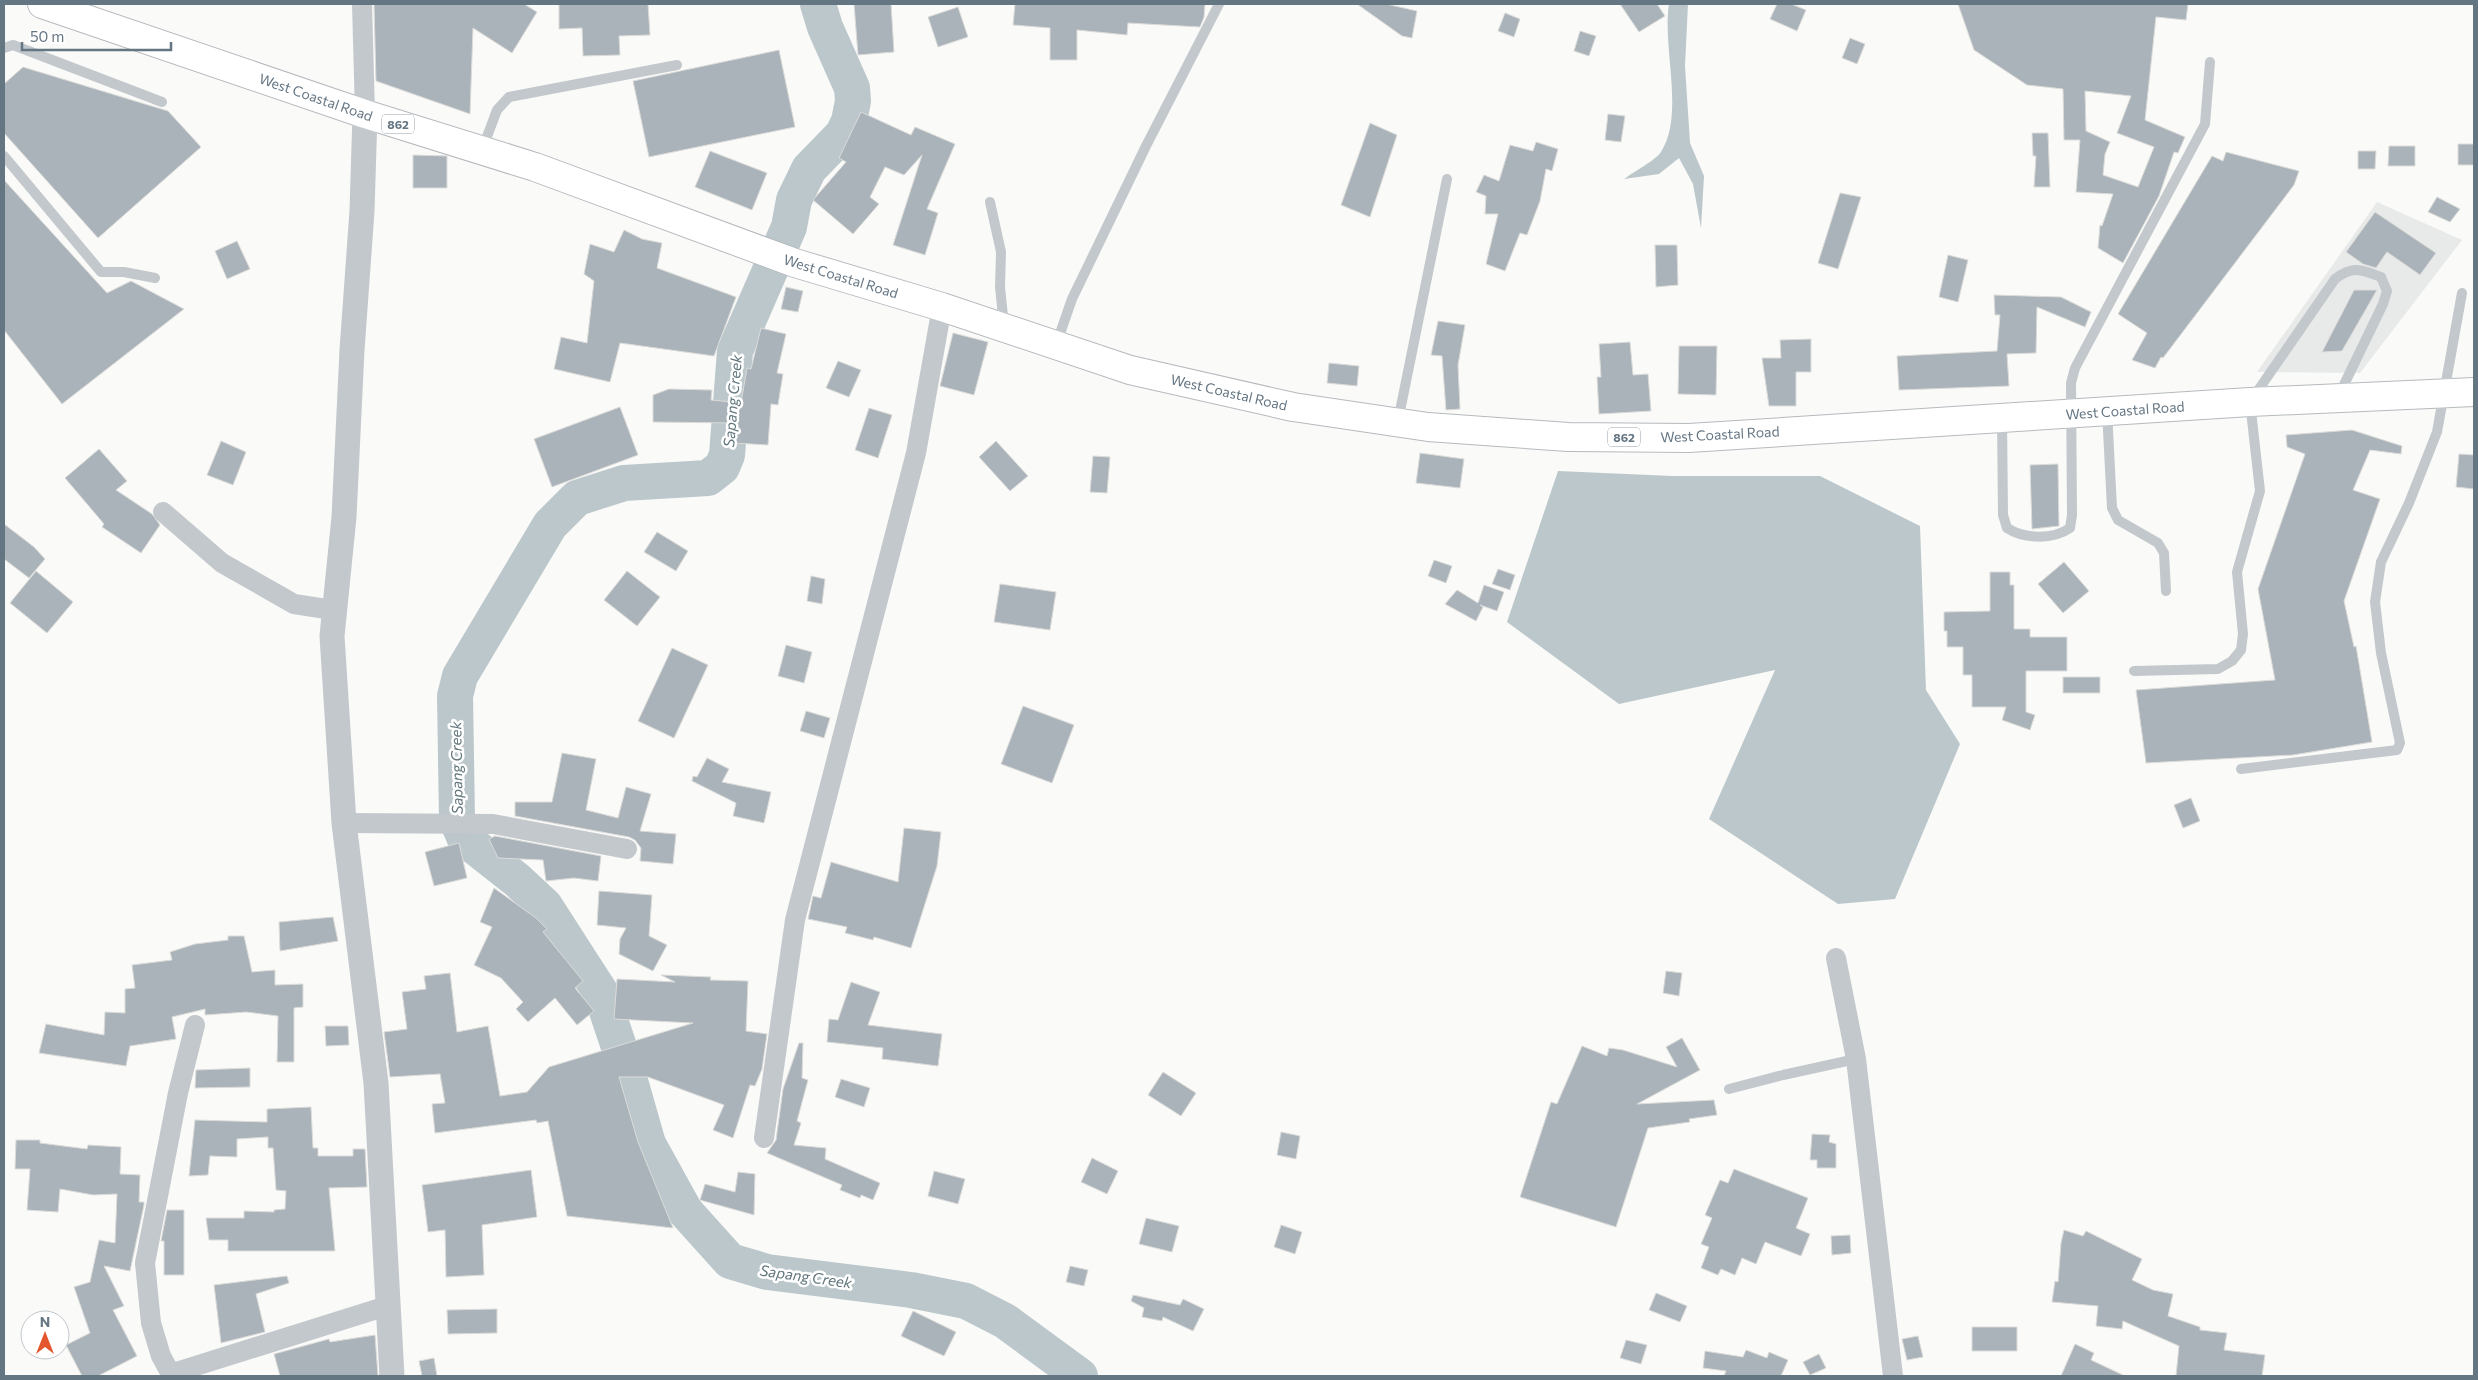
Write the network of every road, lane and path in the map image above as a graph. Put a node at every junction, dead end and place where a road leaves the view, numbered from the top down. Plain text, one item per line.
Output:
1 (42, 4) edge
2 (362, 4) edge
3 (1219, 4) edge
4 (4, 48) edge
5 (2210, 62) dead end
6 (677, 65) dead end
7 (162, 102) dead end
8 (364, 114) junction
9 (482, 150) junction
10 (4, 156) edge
11 (1446, 179) dead end
12 (990, 202) dead end
13 (155, 278) dead end
14 (2462, 294) dead end
15 (942, 307) junction
16 (1004, 329) junction
17 (1056, 346) junction
18 (2474, 392) edge
19 (2443, 394) junction
20 (2337, 398) junction
21 (2250, 402) junction
22 (2107, 410) junction
23 (2072, 413) junction
24 (2002, 417) junction
25 (1398, 421) junction
26 (163, 512) dead end
27 (2166, 591) dead end
28 (334, 610) junction
29 (2134, 671) dead end
30 (2241, 769) dead end
31 (344, 823) junction
32 (627, 849) dead end
33 (1836, 958) dead end
34 (195, 1025) dead end
35 (1856, 1059) junction
36 (1729, 1089) dead end
37 (764, 1138) dead end
38 (390, 1305) junction
39 (171, 1375) edge
40 (392, 1376) edge
41 (1893, 1376) edge

1 - 8 main road, West Coastal Road / 862
2 - 8 street
3 - 17 lane
4 - 7 lane
5 - 23 lane
6 - 9 lane
8 - 9 main road, West Coastal Road / 862
8 - 28 street
9 - 15 main road, West Coastal Road / 862
10 - 13 lane
11 - 25 lane
12 - 16 lane
14 - 19 lane
15 - 16 main road, West Coastal Road / 862
15 - 37 street
16 - 17 main road, West Coastal Road / 862
17 - 25 main road, West Coastal Road / 862
18 - 19 main road, West Coastal Road / 862
19 - 20 main road, West Coastal Road / 862
19 - 30 lane
20 - 21 main road, West Coastal Road / 862
20 - 21 lane
21 - 22 main road, West Coastal Road / 862
21 - 29 lane
22 - 23 main road, West Coastal Road / 862
22 - 27 lane
23 - 24 main road, West Coastal Road / 862
23 - 24 lane
24 - 25 main road, West Coastal Road / 862
26 - 28 street
28 - 31 street
31 - 32 street
31 - 38 street
33 - 35 street
34 - 39 street
35 - 36 lane
35 - 41 street
38 - 39 street
38 - 40 street

